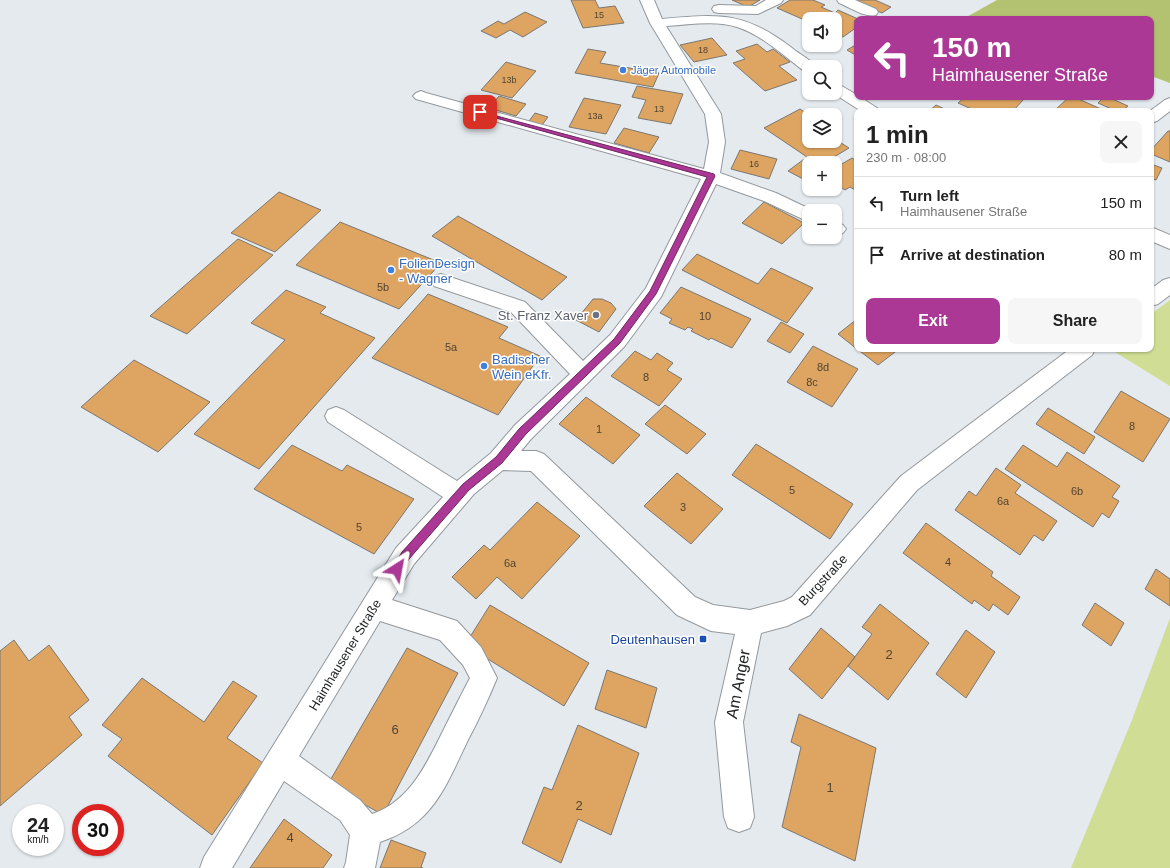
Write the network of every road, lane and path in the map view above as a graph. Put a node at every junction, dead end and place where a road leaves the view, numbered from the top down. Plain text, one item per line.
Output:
1 (647, 0) edge
2 (776, 0) edge
3 (844, 0) edge
4 (871, 12) dead end
5 (704, 20) junction
6 (657, 23) junction
7 (802, 63) edge
8 (842, 92) edge
9 (421, 96) dead end
10 (854, 100) edge
11 (854, 100) edge
12 (1170, 103) edge
13 (867, 108) edge
14 (1154, 116) edge
15 (712, 176) junction
16 (802, 213) edge
17 (1154, 235) edge
18 (1170, 243) edge
19 (441, 281) dead end
20 (1170, 285) edge
21 (1154, 297) edge
22 (1081, 352) edge
23 (583, 374) junction
24 (336, 416) dead end
25 (499, 460) junction
26 (460, 495) junction
27 (374, 608) junction
28 (750, 623) junction
29 (281, 761) junction
30 (739, 817) dead end
31 (366, 831) junction
32 (215, 868) edge
33 (360, 868) edge

1 - 6 street, Haimhausener Straße
2 - 5 street
3 - 4 street
5 - 6 street
5 - 7 street
6 - 15 street, Haimhausener Straße
8 - 10 street
9 - 15 street
11 - 13 street
12 - 14 street
15 - 16 street
15 - 23 street, Haimhausener Straße
17 - 18 street
19 - 23 street
20 - 21 street
22 - 28 street, Burgstraße
23 - 25 street, Haimhausener Straße
24 - 26 street
25 - 26 street, Haimhausener Straße
25 - 28 street, Burgstraße
26 - 27 street, Haimhausener Straße
27 - 29 street, Haimhausener Straße
27 - 31 street
28 - 30 street, Am Anger
29 - 31 street
29 - 32 street, Haimhausener Straße
31 - 33 street

